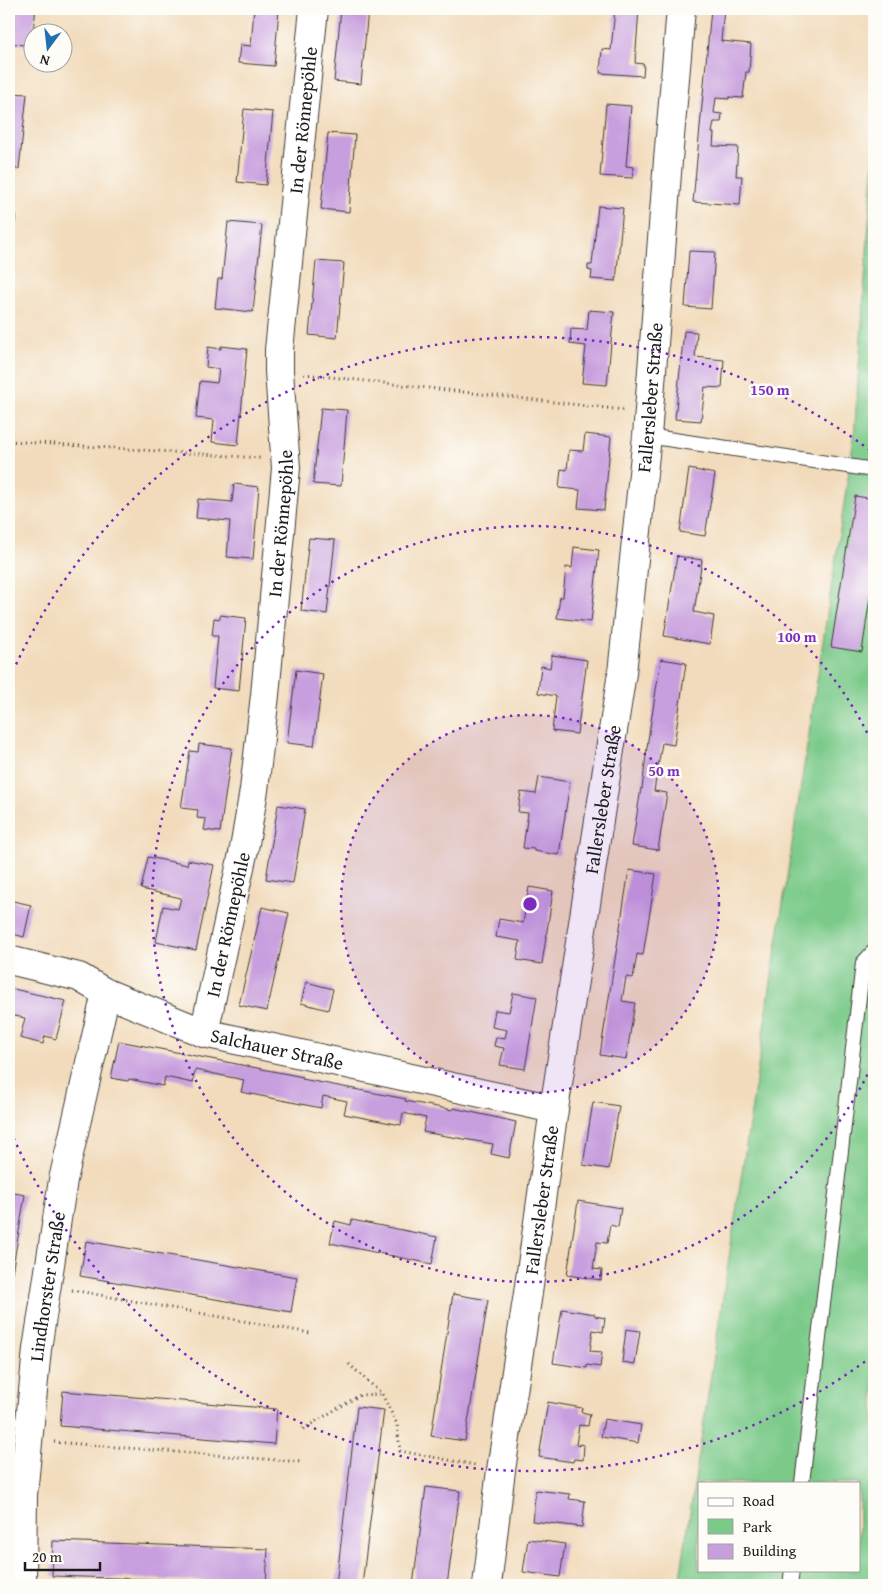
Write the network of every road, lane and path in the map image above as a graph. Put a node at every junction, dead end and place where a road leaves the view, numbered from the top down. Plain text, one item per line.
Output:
1 (314, 9) edge
2 (681, 9) edge
3 (279, 371) junction
4 (648, 425) junction
5 (9, 441) edge
6 (286, 460) junction
7 (874, 470) edge
8 (874, 951) edge
9 (9, 960) edge
10 (106, 993) junction
11 (204, 1032) junction
12 (554, 1109) junction
13 (47, 1286) junction
14 (310, 1333) dead end
15 (349, 1364) dead end
16 (382, 1394) junction
17 (303, 1429) dead end
18 (28, 1440) junction
19 (301, 1462) dead end
20 (501, 1470) junction
21 (802, 1482) edge
22 (792, 1572) edge
23 (22, 1585) edge
24 (487, 1585) edge
25 (790, 1585) edge

1 - 3 street, In der Rönnepöhle
2 - 4 street, Fallersleber Straße
3 - 4 path
3 - 6 street, In der Rönnepöhle
4 - 7 lane
4 - 12 street, Fallersleber Straße
5 - 6 path
6 - 11 street, In der Rönnepöhle
8 - 21 lane
9 - 10 street, Salchauer Straße
10 - 11 street, Salchauer Straße
10 - 13 street, Lindhorster Straße
11 - 12 street, Salchauer Straße
12 - 20 street, Fallersleber Straße
13 - 14 path
13 - 18 street, Lindhorster Straße
15 - 16 path
16 - 17 path
16 - 20 path
18 - 19 path
18 - 23 street, Lindhorster Straße
20 - 24 street, Fallersleber Straße
22 - 25 lane

